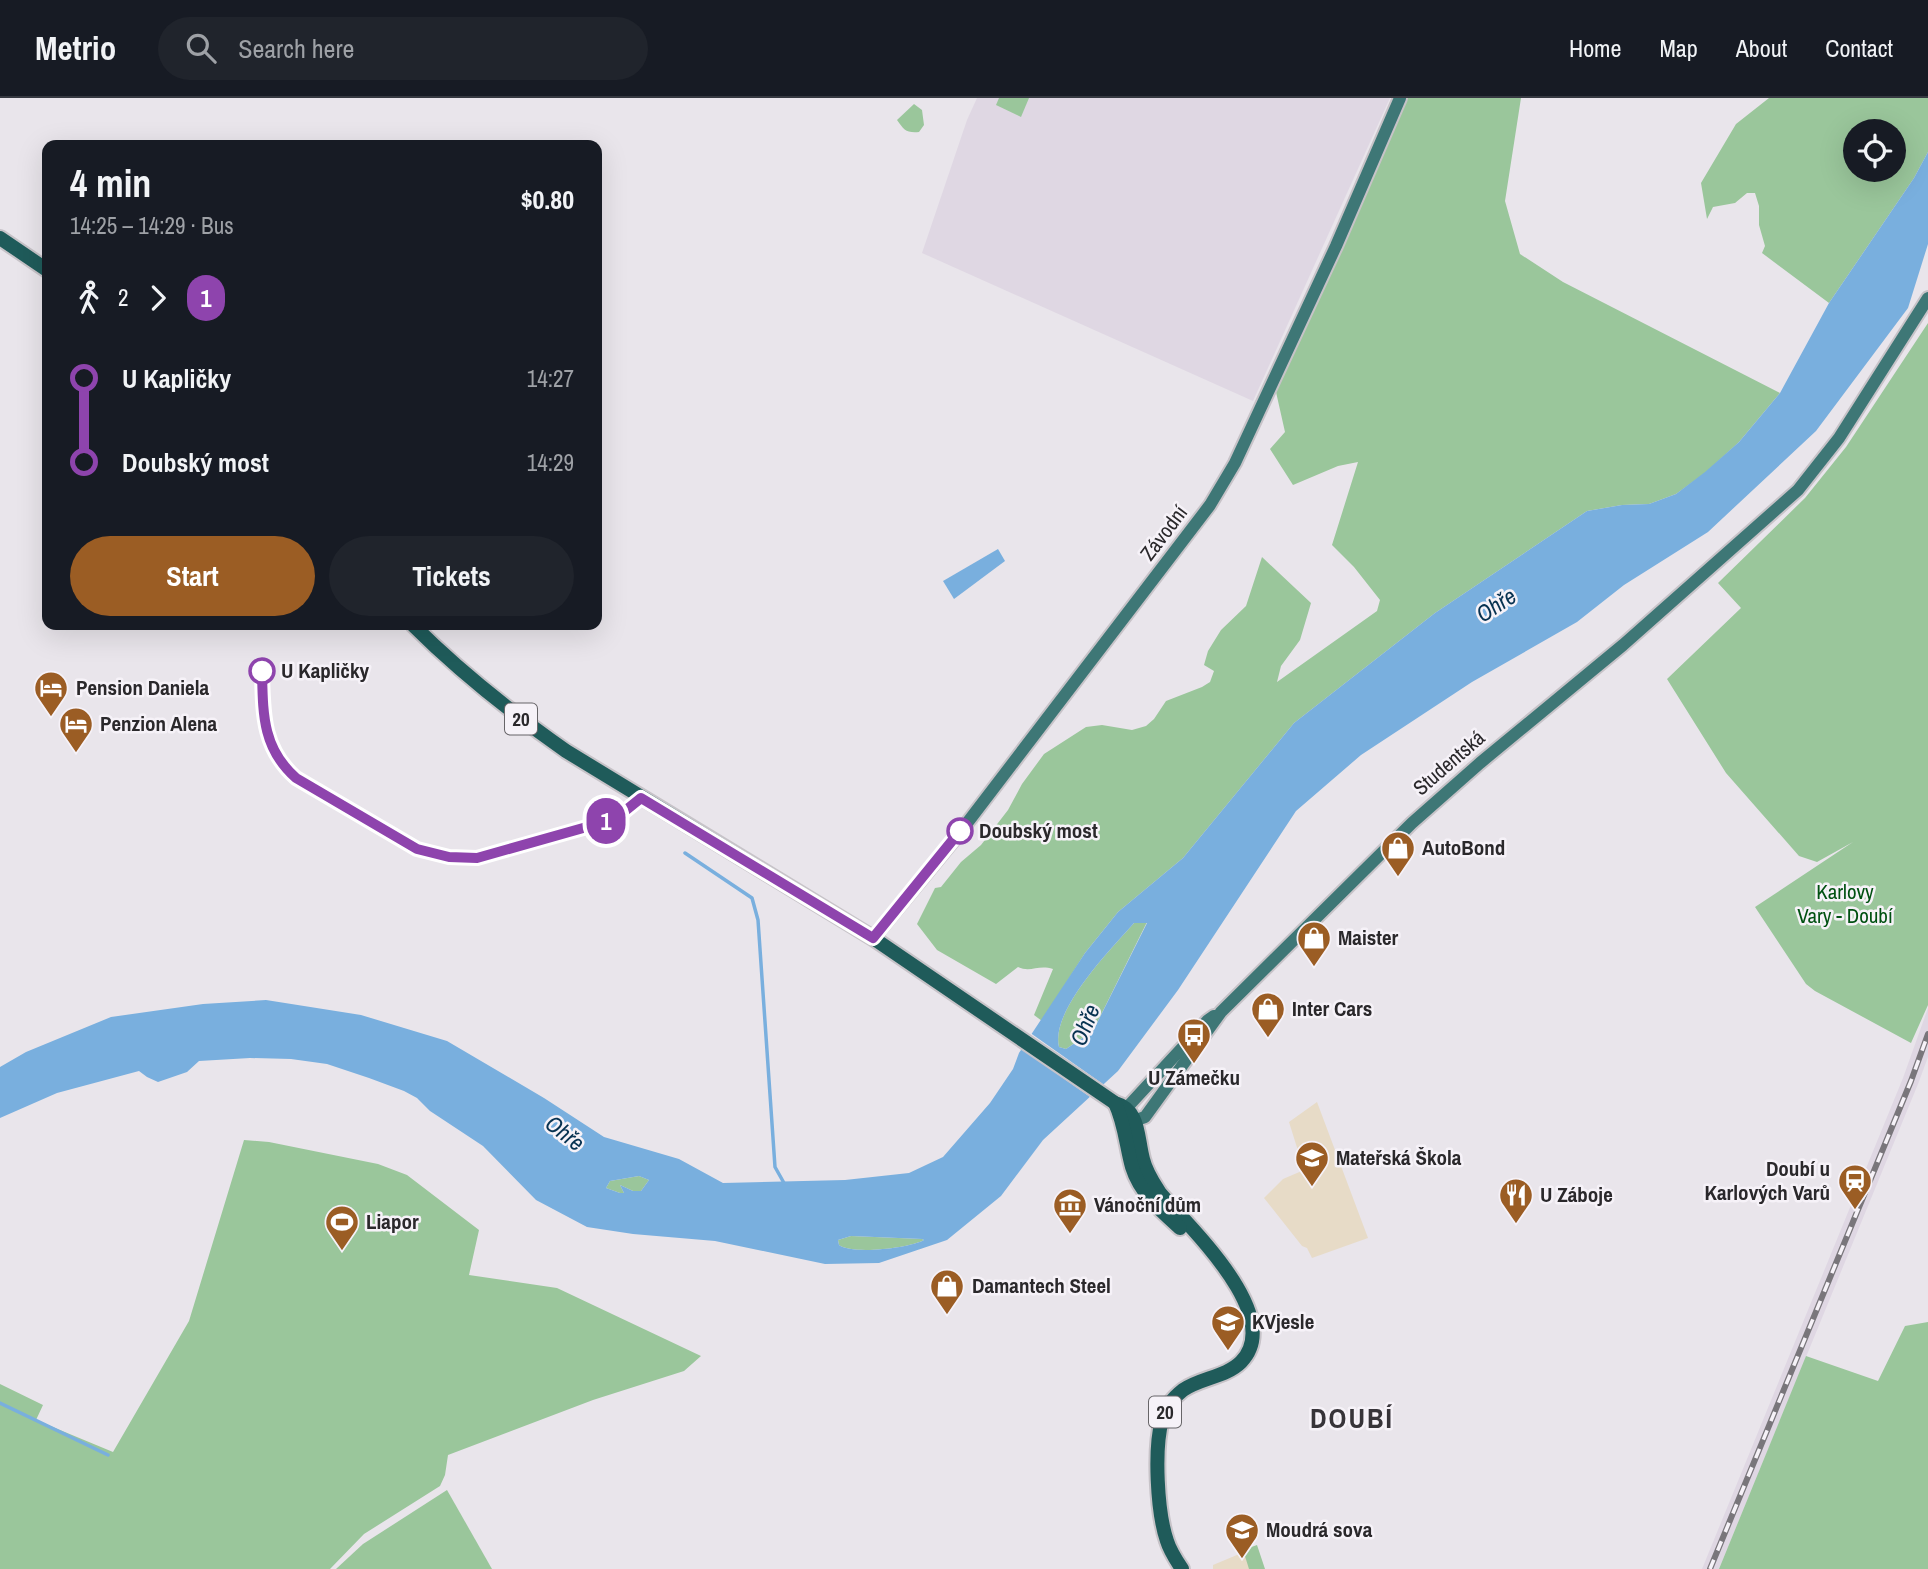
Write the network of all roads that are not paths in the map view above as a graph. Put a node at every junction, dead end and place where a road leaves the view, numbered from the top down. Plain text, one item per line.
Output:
1 (1400, 98) edge
2 (0, 238) edge
3 (42, 267) edge
4 (1928, 298) edge
5 (418, 630) edge
6 (873, 938) junction
7 (1221, 1012) junction
8 (1125, 1112) junction
9 (1145, 1181) junction
10 (1182, 1569) edge

1 - 6 street, Závodní
2 - 3 main road
4 - 7 street, Studentská
5 - 6 main road, 20
6 - 8 main road, 20
7 - 8 street, Studentská
7 - 8 street, Studentská
8 - 9 main road, 20
8 - 9 main road, 20
9 - 10 main road, 20

